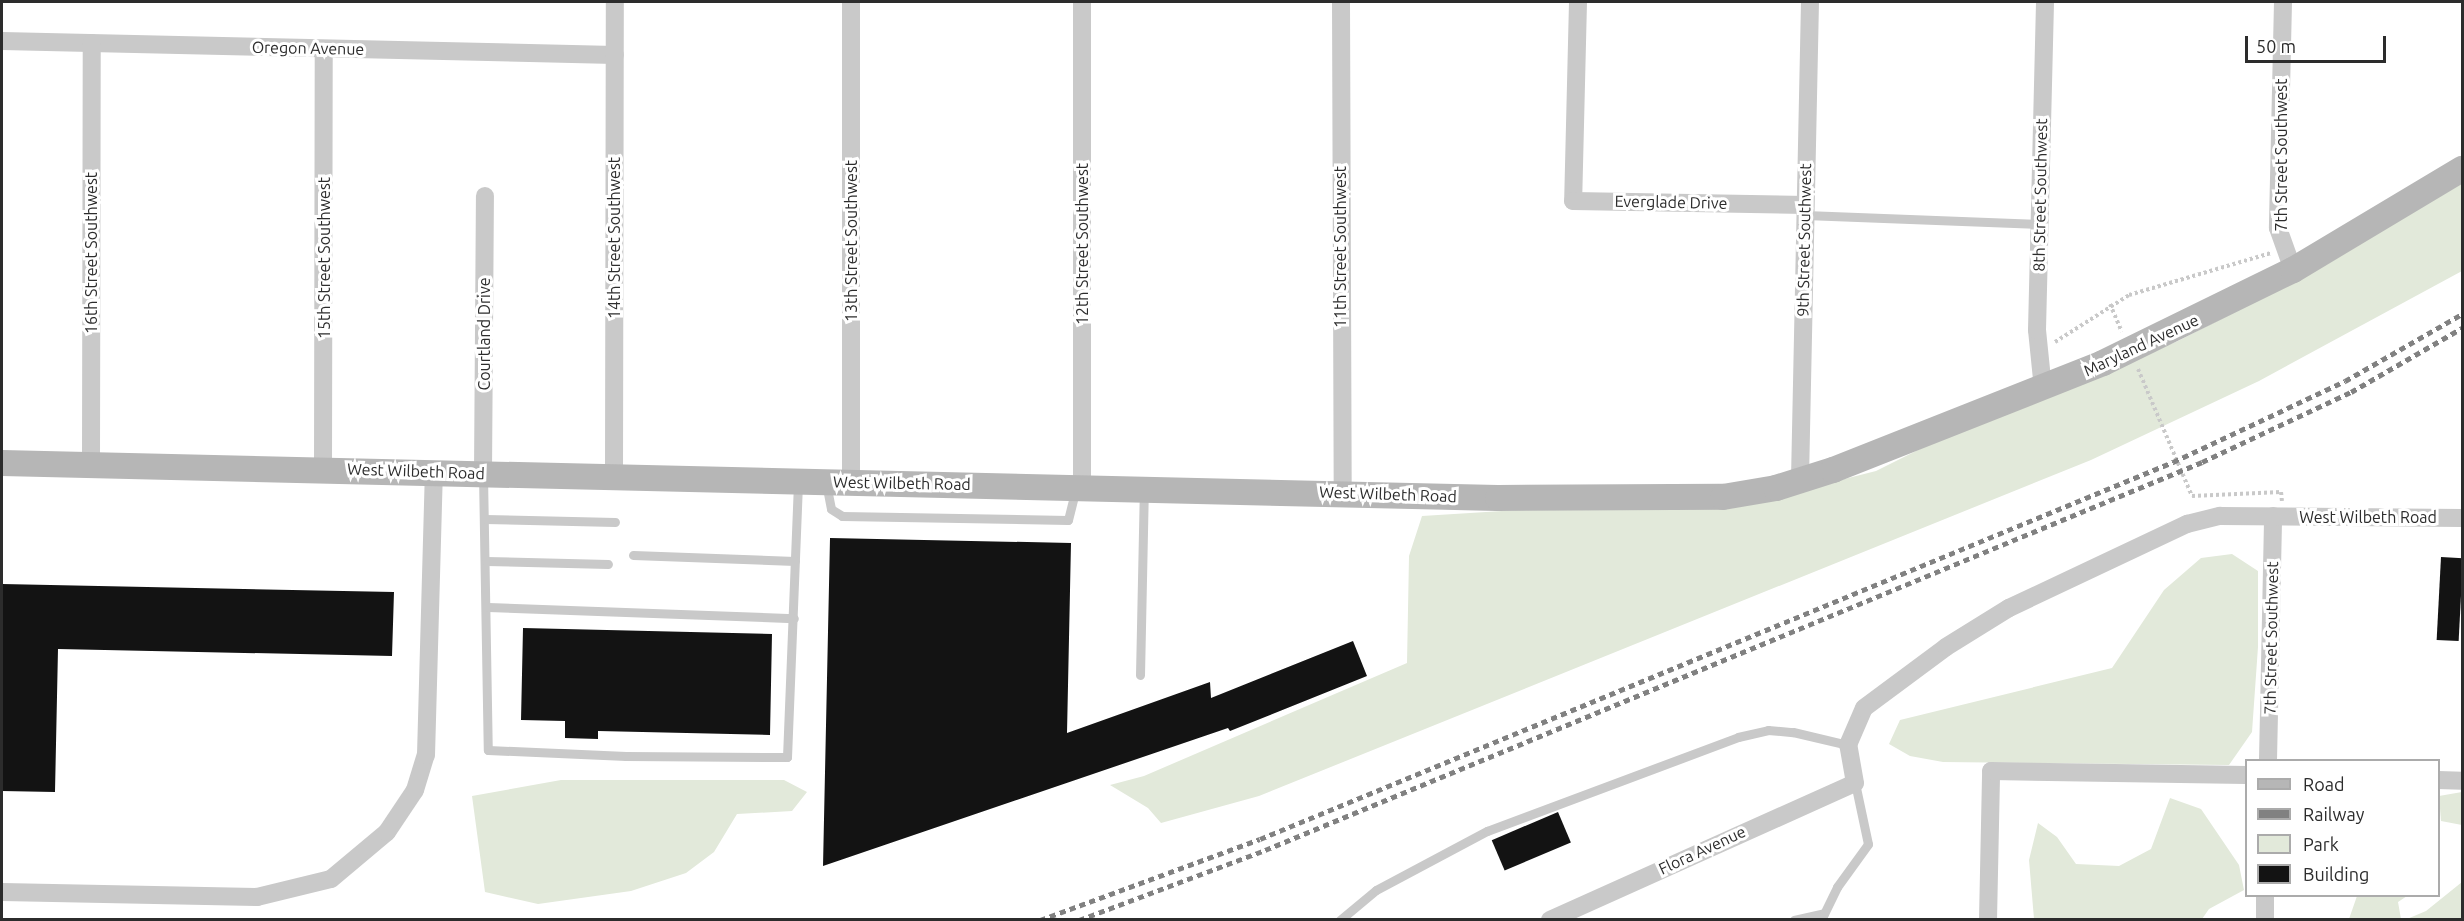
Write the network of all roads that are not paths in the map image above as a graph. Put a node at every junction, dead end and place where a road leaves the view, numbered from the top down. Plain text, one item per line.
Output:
1 (615, 2) edge
2 (851, 2) edge
3 (1082, 2) edge
4 (1341, 2) edge
5 (1578, 2) edge
6 (1810, 2) edge
7 (2045, 2) edge
8 (2283, 2) edge
9 (2, 41) edge
10 (92, 43) junction
11 (324, 49) junction
12 (615, 55) junction
13 (2463, 169) edge
14 (485, 196) dead end
15 (1805, 210) junction
16 (2039, 224) junction
17 (2294, 270) junction
18 (2043, 388) junction
19 (2, 463) edge
20 (91, 463) junction
21 (323, 468) junction
22 (434, 471) junction
23 (483, 473) junction
24 (614, 475) junction
25 (1800, 479) junction
26 (798, 480) junction
27 (838, 481) junction
28 (1079, 486) junction
29 (1144, 488) junction
30 (1343, 493) junction
31 (2273, 516) junction
32 (2463, 518) edge
33 (485, 519) junction
34 (615, 522) dead end
35 (633, 555) dead end
36 (486, 561) junction
37 (795, 561) junction
38 (608, 564) dead end
39 (488, 606) junction
40 (794, 618) junction
41 (1140, 675) dead end
42 (1848, 745) junction
43 (2268, 759) edge
44 (2245, 775) edge
45 (2440, 780) edge
46 (2463, 781) edge
47 (1855, 783) junction
48 (2, 892) edge
49 (2265, 897) edge
50 (1823, 916) edge
51 (1340, 920) edge
52 (1550, 920) edge
53 (1794, 920) edge
54 (1988, 920) edge
55 (2265, 920) edge

1 - 12 street, 14th Street Southwest
2 - 27 street, 13th Street Southwest
3 - 28 street, 12th Street Southwest
4 - 30 street, 11th Street Southwest
5 - 15 street, Everglade Drive
6 - 15 street, 9th Street Southwest
7 - 16 street, 8th Street Southwest
8 - 17 street, 7th Street Southwest
9 - 10 street, Oregon Avenue
10 - 11 street, Oregon Avenue
10 - 20 street, 16th Street Southwest
11 - 12 street, Oregon Avenue
11 - 21 street, 15th Street Southwest
12 - 24 street, 14th Street Southwest
13 - 17 main road, Maryland Avenue
14 - 23 street, Courtland Drive
15 - 16 lane
15 - 25 street, 9th Street Southwest
16 - 18 street, 8th Street Southwest
17 - 18 main road, Maryland Avenue
18 - 25 main road, Maryland Avenue
19 - 20 main road, West Wilbeth Road
20 - 21 main road, West Wilbeth Road
21 - 22 main road, West Wilbeth Road
22 - 23 main road, West Wilbeth Road
22 - 48 street
23 - 24 main road, West Wilbeth Road
23 - 33 lane
24 - 26 main road, West Wilbeth Road
25 - 30 main road, West Wilbeth Road
26 - 27 main road, West Wilbeth Road
26 - 37 lane
27 - 28 main road, West Wilbeth Road
27 - 28 lane
28 - 29 main road, West Wilbeth Road
29 - 30 main road, West Wilbeth Road
29 - 41 lane
31 - 32 street, West Wilbeth Road
31 - 42 street, West Wilbeth Road
31 - 43 street, 7th Street Southwest
33 - 34 lane
33 - 36 lane
35 - 37 lane
36 - 38 lane
36 - 39 lane
37 - 40 lane
39 - 40 lane
39 - 40 lane
42 - 47 street
42 - 51 lane
44 - 54 street
45 - 46 street
47 - 50 lane
47 - 52 street, Flora Avenue
49 - 55 street
50 - 53 lane

